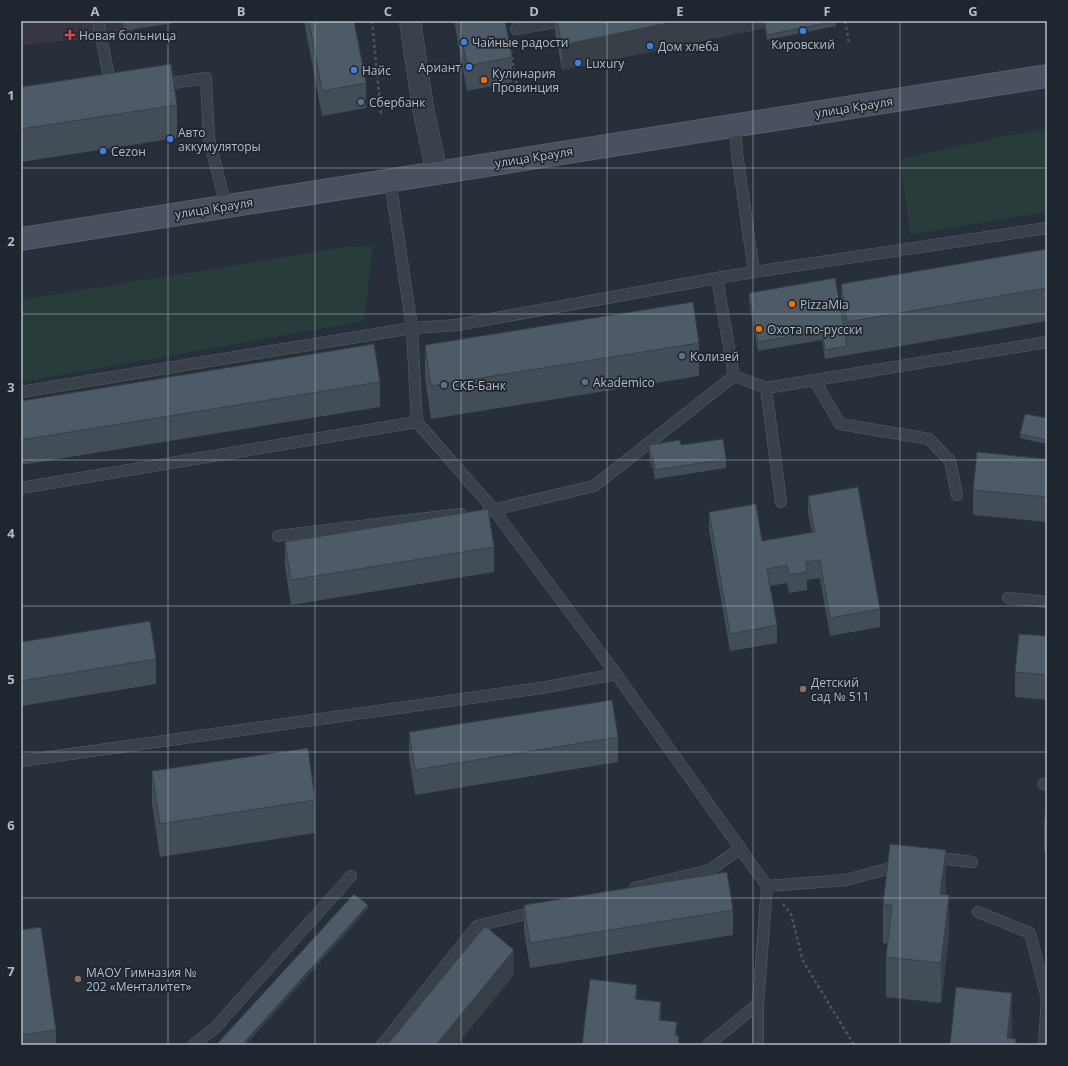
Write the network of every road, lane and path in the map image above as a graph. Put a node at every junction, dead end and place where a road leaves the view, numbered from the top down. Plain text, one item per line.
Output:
1 (98, 21) edge
2 (372, 21) edge
3 (410, 21) edge
4 (560, 21) edge
5 (845, 21) edge
6 (516, 29) dead end
7 (509, 43) edge
8 (849, 43) dead end
9 (1047, 76) edge
10 (151, 86) edge
11 (112, 92) edge
12 (518, 94) dead end
13 (381, 114) dead end
14 (735, 126) junction
15 (437, 173) junction
16 (390, 180) junction
17 (226, 206) junction
18 (1047, 228) edge
19 (21, 239) edge
20 (754, 272) junction
21 (717, 278) junction
22 (412, 328) junction
23 (1047, 342) edge
24 (734, 376) junction
25 (815, 381) junction
26 (766, 388) junction
27 (21, 392) edge
28 (417, 422) junction
29 (21, 488) edge
30 (957, 495) dead end
31 (781, 502) dead end
32 (494, 510) junction
33 (278, 536) dead end
34 (1008, 598) dead end
35 (1047, 602) edge
36 (616, 674) junction
37 (21, 761) edge
38 (741, 848) junction
39 (972, 862) dead end
40 (351, 876) dead end
41 (767, 886) junction
42 (625, 891) edge
43 (547, 909) edge
44 (978, 912) dead end
45 (758, 1004) junction
46 (193, 1045) edge
47 (382, 1045) edge
48 (708, 1045) edge
49 (758, 1045) edge
50 (854, 1045) edge
51 (1044, 1045) edge

1 - 11 lane
2 - 13 path
3 - 15 street
4 - 6 lane
5 - 8 path
7 - 12 path
9 - 14 main road, улица Крауля
10 - 17 lane
14 - 15 main road, улица Крауля
14 - 20 lane
15 - 16 main road, улица Крауля
16 - 17 main road, улица Крауля
16 - 22 lane
17 - 19 main road, улица Крауля
18 - 20 lane
20 - 21 lane
21 - 22 lane
21 - 24 lane
22 - 27 lane
22 - 28 lane
23 - 25 lane
24 - 26 lane
24 - 32 lane
25 - 26 lane
25 - 30 lane
26 - 31 lane
28 - 29 lane
28 - 32 lane
32 - 33 lane
32 - 36 lane
34 - 35 lane
36 - 37 lane
36 - 38 lane
38 - 41 lane
38 - 42 lane
39 - 41 lane
40 - 46 lane
41 - 45 lane
41 - 50 path
43 - 47 lane
44 - 51 lane
45 - 48 lane
45 - 49 lane

